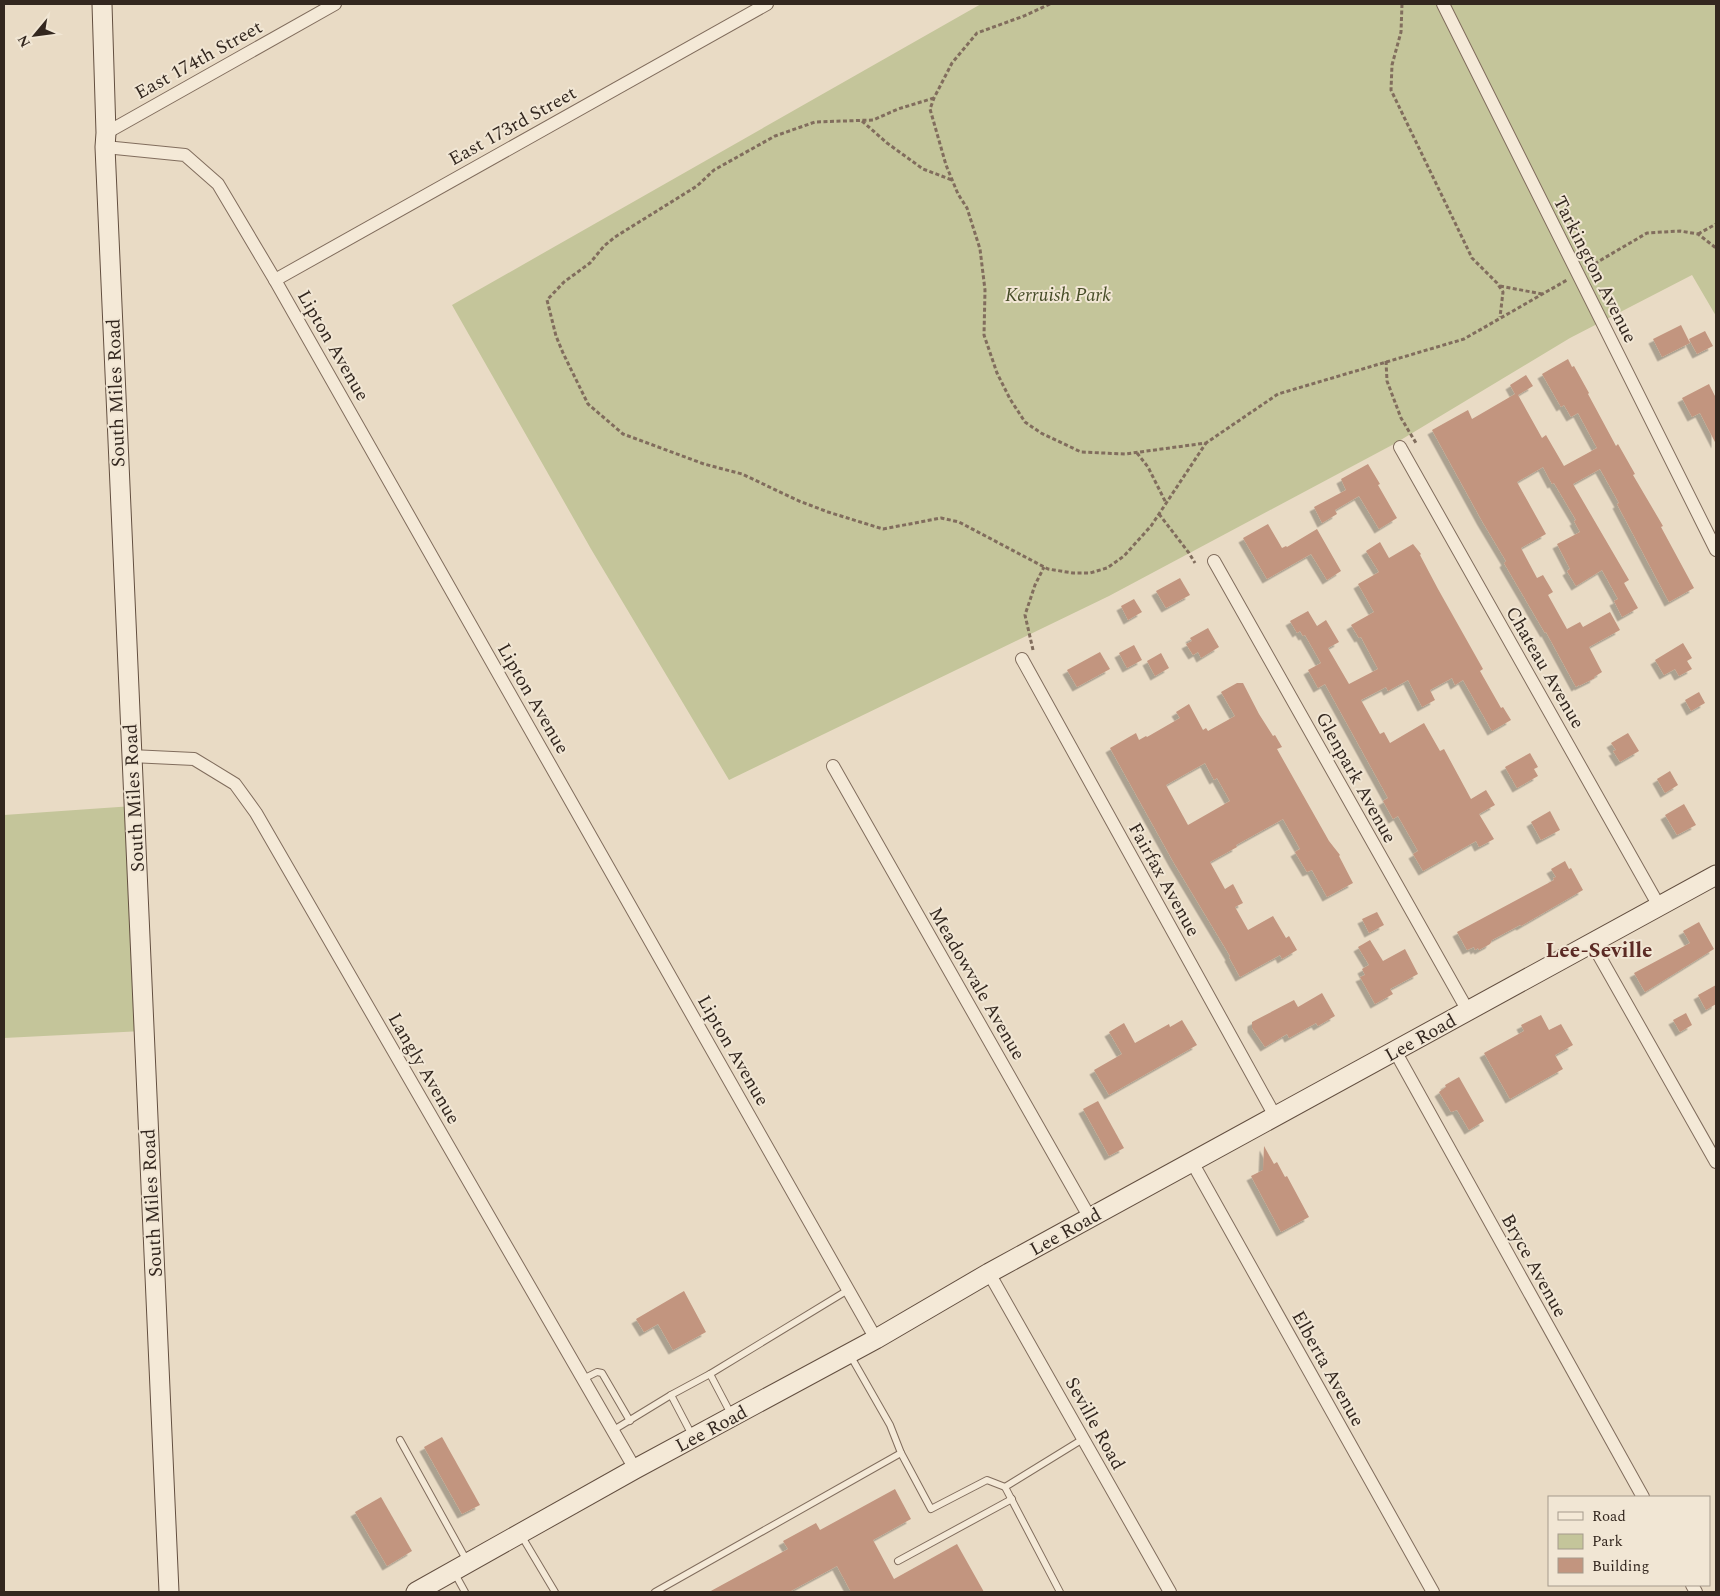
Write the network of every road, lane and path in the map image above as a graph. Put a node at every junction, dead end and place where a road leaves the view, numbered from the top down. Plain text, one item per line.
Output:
1 (102, 4) edge
2 (335, 4) edge
3 (768, 4) edge
4 (1050, 4) edge
5 (1402, 4) edge
6 (1443, 4) edge
7 (934, 98) junction
8 (861, 120) junction
9 (105, 140) junction
10 (952, 180) junction
11 (1716, 224) edge
12 (1698, 234) junction
13 (1716, 248) edge
14 (1593, 266) dead end
15 (275, 280) junction
16 (1560, 284) dead end
17 (1499, 286) junction
18 (1542, 294) junction
19 (1500, 318) junction
20 (1386, 361) junction
21 (1206, 443) junction
22 (1416, 443) dead end
23 (1400, 447) dead end
24 (1136, 452) junction
25 (1166, 503) junction
26 (1159, 514) junction
27 (1716, 550) edge
28 (1214, 561) dead end
29 (1195, 563) dead end
30 (1044, 567) junction
31 (1028, 656) joint
32 (131, 756) junction
33 (833, 766) dead end
34 (1716, 875) edge
35 (1659, 906) junction
36 (1592, 943) junction
37 (1468, 1011) junction
38 (1395, 1051) junction
39 (1275, 1116) junction
40 (1192, 1162) junction
41 (1716, 1162) edge
42 (1090, 1218) junction
43 (990, 1273) junction
44 (848, 1290) junction
45 (876, 1339) junction
46 (850, 1354) junction
47 (710, 1374) junction
48 (583, 1379) junction
49 (671, 1395) junction
50 (733, 1417) junction
51 (630, 1421) junction
52 (612, 1431) junction
53 (694, 1438) junction
54 (1083, 1439) junction
55 (400, 1440) dead end
56 (900, 1453) junction
57 (635, 1470) junction
58 (1005, 1487) junction
59 (1642, 1496) edge
60 (1012, 1499) junction
61 (520, 1534) junction
62 (898, 1562) dead end
63 (461, 1567) junction
64 (169, 1592) edge
65 (416, 1592) edge
66 (465, 1592) edge
67 (555, 1592) edge
68 (656, 1592) edge
69 (1060, 1592) edge
70 (1170, 1592) edge
71 (1433, 1592) edge

1 - 9 street, South Miles Road
2 - 9 street, East 174th Street
3 - 15 street, East 173rd Street
4 - 7 path
5 - 17 path
6 - 27 street, Tarkington Avenue
7 - 8 path
7 - 10 path
8 - 10 path
8 - 30 path
9 - 15 street, Lipton Avenue
9 - 32 street, South Miles Road
10 - 24 path
11 - 12 path
12 - 13 path
12 - 14 path
15 - 44 street, Lipton Avenue
16 - 18 path
17 - 18 path
17 - 19 path
18 - 19 path
19 - 20 path
20 - 21 path
20 - 22 path
21 - 24 path
21 - 25 path
23 - 35 street, Chateau Avenue
24 - 25 path
25 - 26 path
26 - 29 path
26 - 30 path
28 - 37 street, Glenpark Avenue
30 - 31 path
31 - 39 street, Fairfax Avenue
32 - 48 street, Langly Avenue
32 - 64 street, South Miles Road
33 - 42 street, Meadowvale Avenue
34 - 35 street, Lee Road
35 - 36 street, Lee Road
36 - 37 street, Lee Road
36 - 41 street
37 - 38 street, Lee Road
38 - 39 street, Lee Road
38 - 59 street, Bryce Avenue
39 - 40 street, Lee Road
40 - 42 street, Lee Road
40 - 71 street, Elberta Avenue
42 - 43 street, Lee Road
43 - 45 street, Lee Road
43 - 54 street, Seville Road
44 - 45 street, Lipton Avenue
44 - 47 lane
45 - 46 street, Lee Road
46 - 50 street, Lee Road
46 - 56 lane
47 - 49 lane
47 - 50 lane
48 - 51 lane
48 - 52 street, Langly Avenue
49 - 51 lane
49 - 53 lane
50 - 53 street, Lee Road
51 - 52 lane
52 - 57 street, Langly Avenue
53 - 57 street, Lee Road
54 - 58 lane
54 - 70 street, Seville Road
55 - 63 lane
56 - 58 lane
56 - 68 lane
57 - 61 street, Lee Road
58 - 60 lane
60 - 62 lane
60 - 69 lane
61 - 63 street, Lee Road
61 - 67 lane
63 - 65 street, Lee Road
63 - 66 lane

